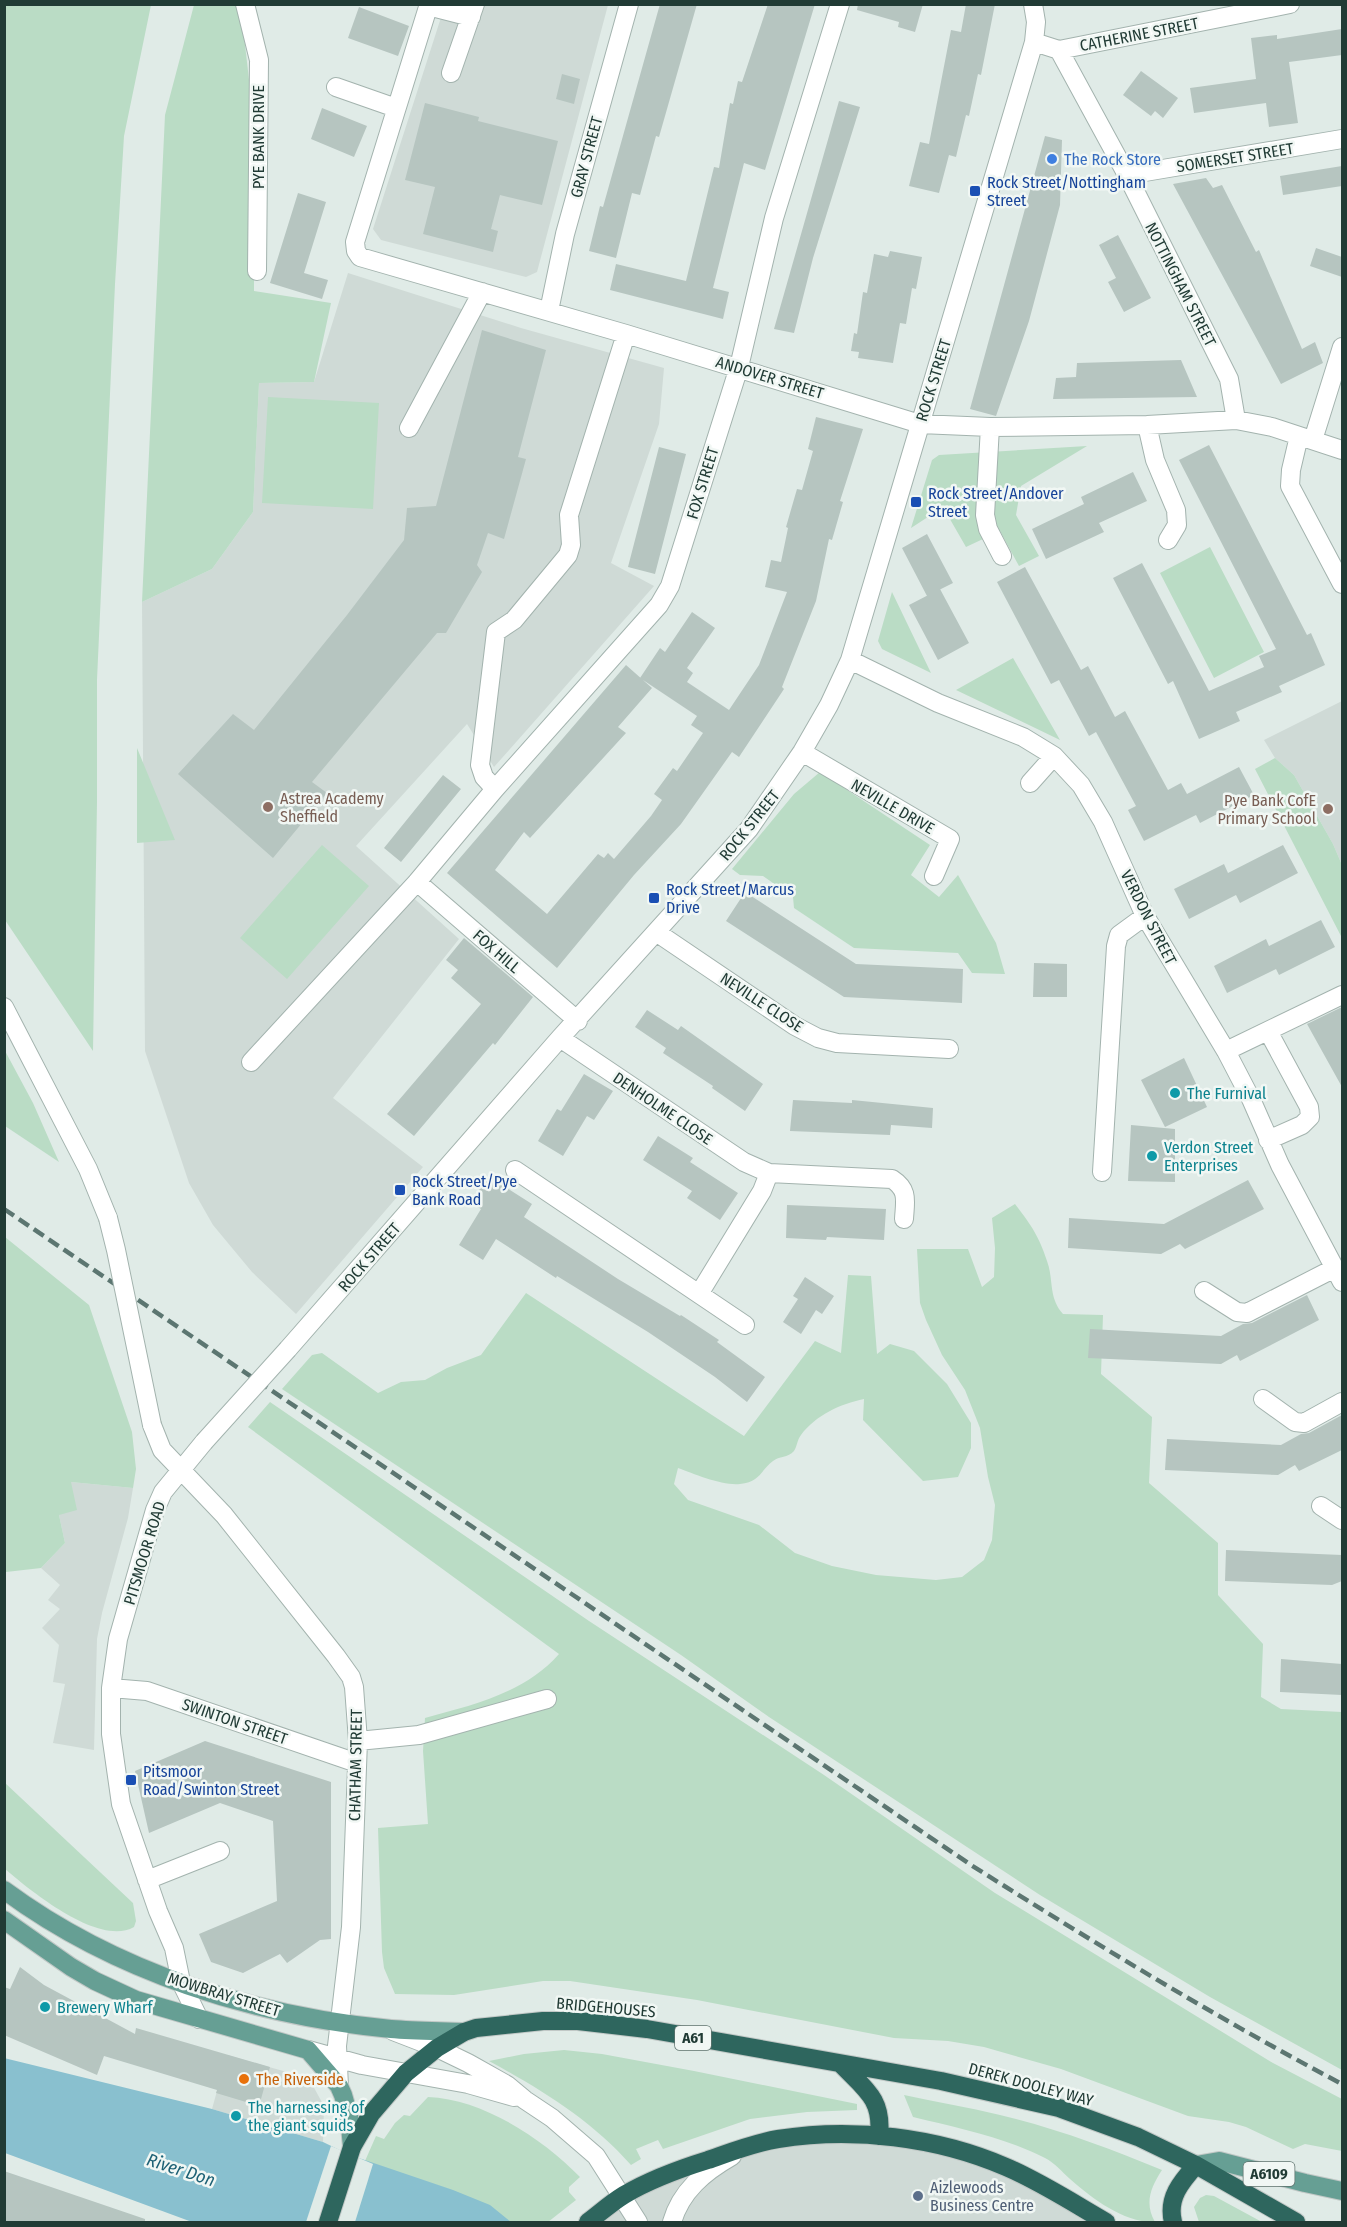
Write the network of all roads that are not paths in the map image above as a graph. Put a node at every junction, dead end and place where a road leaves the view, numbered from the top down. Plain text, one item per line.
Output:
1 (245, 4) edge
2 (629, 4) edge
3 (840, 4) edge
4 (1290, 4) edge
5 (429, 5) edge
6 (473, 11) edge
7 (1034, 13) edge
8 (1034, 42) junction
9 (1059, 50) junction
10 (451, 73) dead end
11 (336, 87) dead end
12 (396, 108) junction
13 (1342, 139) edge
14 (1127, 175) junction
15 (257, 271) dead end
16 (482, 292) junction
17 (549, 311) junction
18 (626, 333) junction
19 (1342, 347) edge
20 (739, 367) junction
21 (1236, 420) junction
22 (920, 424) junction
23 (1147, 425) junction
24 (409, 428) dead end
25 (990, 428) junction
26 (1306, 438) junction
27 (1342, 450) edge
28 (1168, 540) dead end
29 (1002, 556) dead end
30 (1342, 584) edge
31 (850, 660) junction
32 (802, 752) junction
33 (1054, 756) junction
34 (1030, 783) dead end
35 (495, 789) junction
36 (934, 876) dead end
37 (417, 882) junction
38 (1145, 916) junction
39 (656, 932) junction
40 (1342, 995) edge
41 (4, 1007) edge
42 (578, 1021) junction
43 (1268, 1031) junction
44 (560, 1038) junction
45 (949, 1049) dead end
46 (1226, 1051) junction
47 (251, 1062) dead end
48 (1268, 1140) junction
49 (515, 1170) dead end
50 (1102, 1172) dead end
51 (769, 1173) junction
52 (904, 1219) dead end
53 (1339, 1275) edge
54 (1204, 1291) dead end
55 (699, 1294) junction
56 (745, 1325) dead end
57 (1263, 1399) dead end
58 (1342, 1402) edge
59 (181, 1468) junction
60 (1321, 1506) dead end
61 (1342, 1520) edge
62 (111, 1688) junction
63 (547, 1699) dead end
64 (358, 1741) junction
65 (357, 1763) junction
66 (220, 1851) dead end
67 (147, 1880) junction
68 (4, 1890) edge
69 (4, 1920) edge
70 (181, 1982) junction
71 (199, 2019) junction
72 (339, 2022) junction
73 (382, 2027) junction
74 (464, 2032) junction
75 (437, 2048) junction
76 (309, 2050) junction
77 (337, 2059) junction
78 (842, 2065) junction
79 (406, 2073) junction
80 (339, 2086) junction
81 (525, 2100) junction
82 (879, 2136) junction
83 (752, 2145) junction
84 (351, 2151) junction
85 (1196, 2165) junction
86 (1342, 2191) edge
87 (622, 2196) junction
88 (328, 2223) edge
89 (588, 2223) edge
90 (638, 2223) edge
91 (672, 2223) edge
92 (1106, 2223) edge
93 (1173, 2223) edge
94 (1296, 2223) edge

1 - 15 street, PYE BANK DRIVE
2 - 17 street, GRAY STREET
3 - 20 street, FOX STREET
4 - 9 street, CATHERINE STREET
5 - 6 street
5 - 12 street, ANDOVER STREET
6 - 10 street
7 - 8 street, ROCK STREET
8 - 9 street
8 - 22 street, ROCK STREET
9 - 14 street, NOTTINGHAM STREET
11 - 12 street
12 - 16 street, ANDOVER STREET
13 - 14 street, SOMERSET STREET
14 - 21 street, NOTTINGHAM STREET
16 - 17 street, ANDOVER STREET
16 - 24 street
17 - 18 street, ANDOVER STREET
18 - 20 street, ANDOVER STREET
18 - 35 street
19 - 26 street
20 - 22 street, ANDOVER STREET
20 - 35 street, FOX STREET
21 - 23 street, ANDOVER STREET
21 - 26 street, ANDOVER STREET
22 - 25 street, ANDOVER STREET
22 - 31 street, ROCK STREET
23 - 25 street, ANDOVER STREET
23 - 28 street
25 - 29 street
26 - 27 street, ANDOVER STREET
26 - 30 street
31 - 32 street, ROCK STREET
31 - 33 street, VERDON STREET
32 - 36 street, NEVILLE DRIVE
32 - 39 street, ROCK STREET
33 - 34 street
33 - 38 street, VERDON STREET
35 - 37 street, FOX STREET
37 - 42 street, FOX HILL
37 - 47 street, FOX STREET
38 - 46 street, VERDON STREET
38 - 50 street
39 - 42 street, ROCK STREET
39 - 45 street, NEVILLE CLOSE
40 - 43 street
41 - 59 street, bridge
42 - 44 street, ROCK STREET
43 - 46 street
43 - 48 street
44 - 51 street, DENHOLME CLOSE
44 - 59 street, ROCK STREET, bridge
46 - 48 street, VERDON STREET
48 - 53 street, VERDON STREET
49 - 55 street
51 - 52 street, DENHOLME CLOSE
51 - 55 street
53 - 54 street
55 - 56 street
57 - 58 street
59 - 62 street, PITSMOOR ROAD
59 - 64 street, CHATHAM STREET
60 - 61 street
62 - 65 street, SWINTON STREET
62 - 67 street, PITSMOOR ROAD
63 - 64 street
64 - 65 street, CHATHAM STREET
65 - 72 street, CHATHAM STREET
66 - 67 street
67 - 70 street, PITSMOOR ROAD
68 - 70 main road, MOWBRAY STREET
69 - 71 main road, MOWBRAY STREET
70 - 71 street, PITSMOOR ROAD
70 - 72 main road, MOWBRAY STREET
71 - 76 main road, MOWBRAY STREET
72 - 73 main road, MOWBRAY STREET
72 - 77 street, CHATHAM STREET
73 - 74 main road, MOWBRAY STREET
73 - 75 street
74 - 75 highway, BRIDGEHOUSES / A61
74 - 78 highway, BRIDGEHOUSES / A61
75 - 79 highway, BRIDGEHOUSES / A61
75 - 81 street
76 - 77 street
76 - 80 main road
77 - 79 street
77 - 80 street, CHATHAM STREET
78 - 82 highway
78 - 85 highway, DEREK DOOLEY WAY / A61
79 - 81 street
79 - 84 highway, BRIDGEHOUSES / A61
80 - 84 main road
81 - 87 street
82 - 83 highway
82 - 92 highway
83 - 87 highway
83 - 91 street
84 - 88 highway, A61
85 - 86 main road, A6109
85 - 93 highway
85 - 94 highway, DEREK DOOLEY WAY / A61
87 - 89 highway
87 - 90 street

